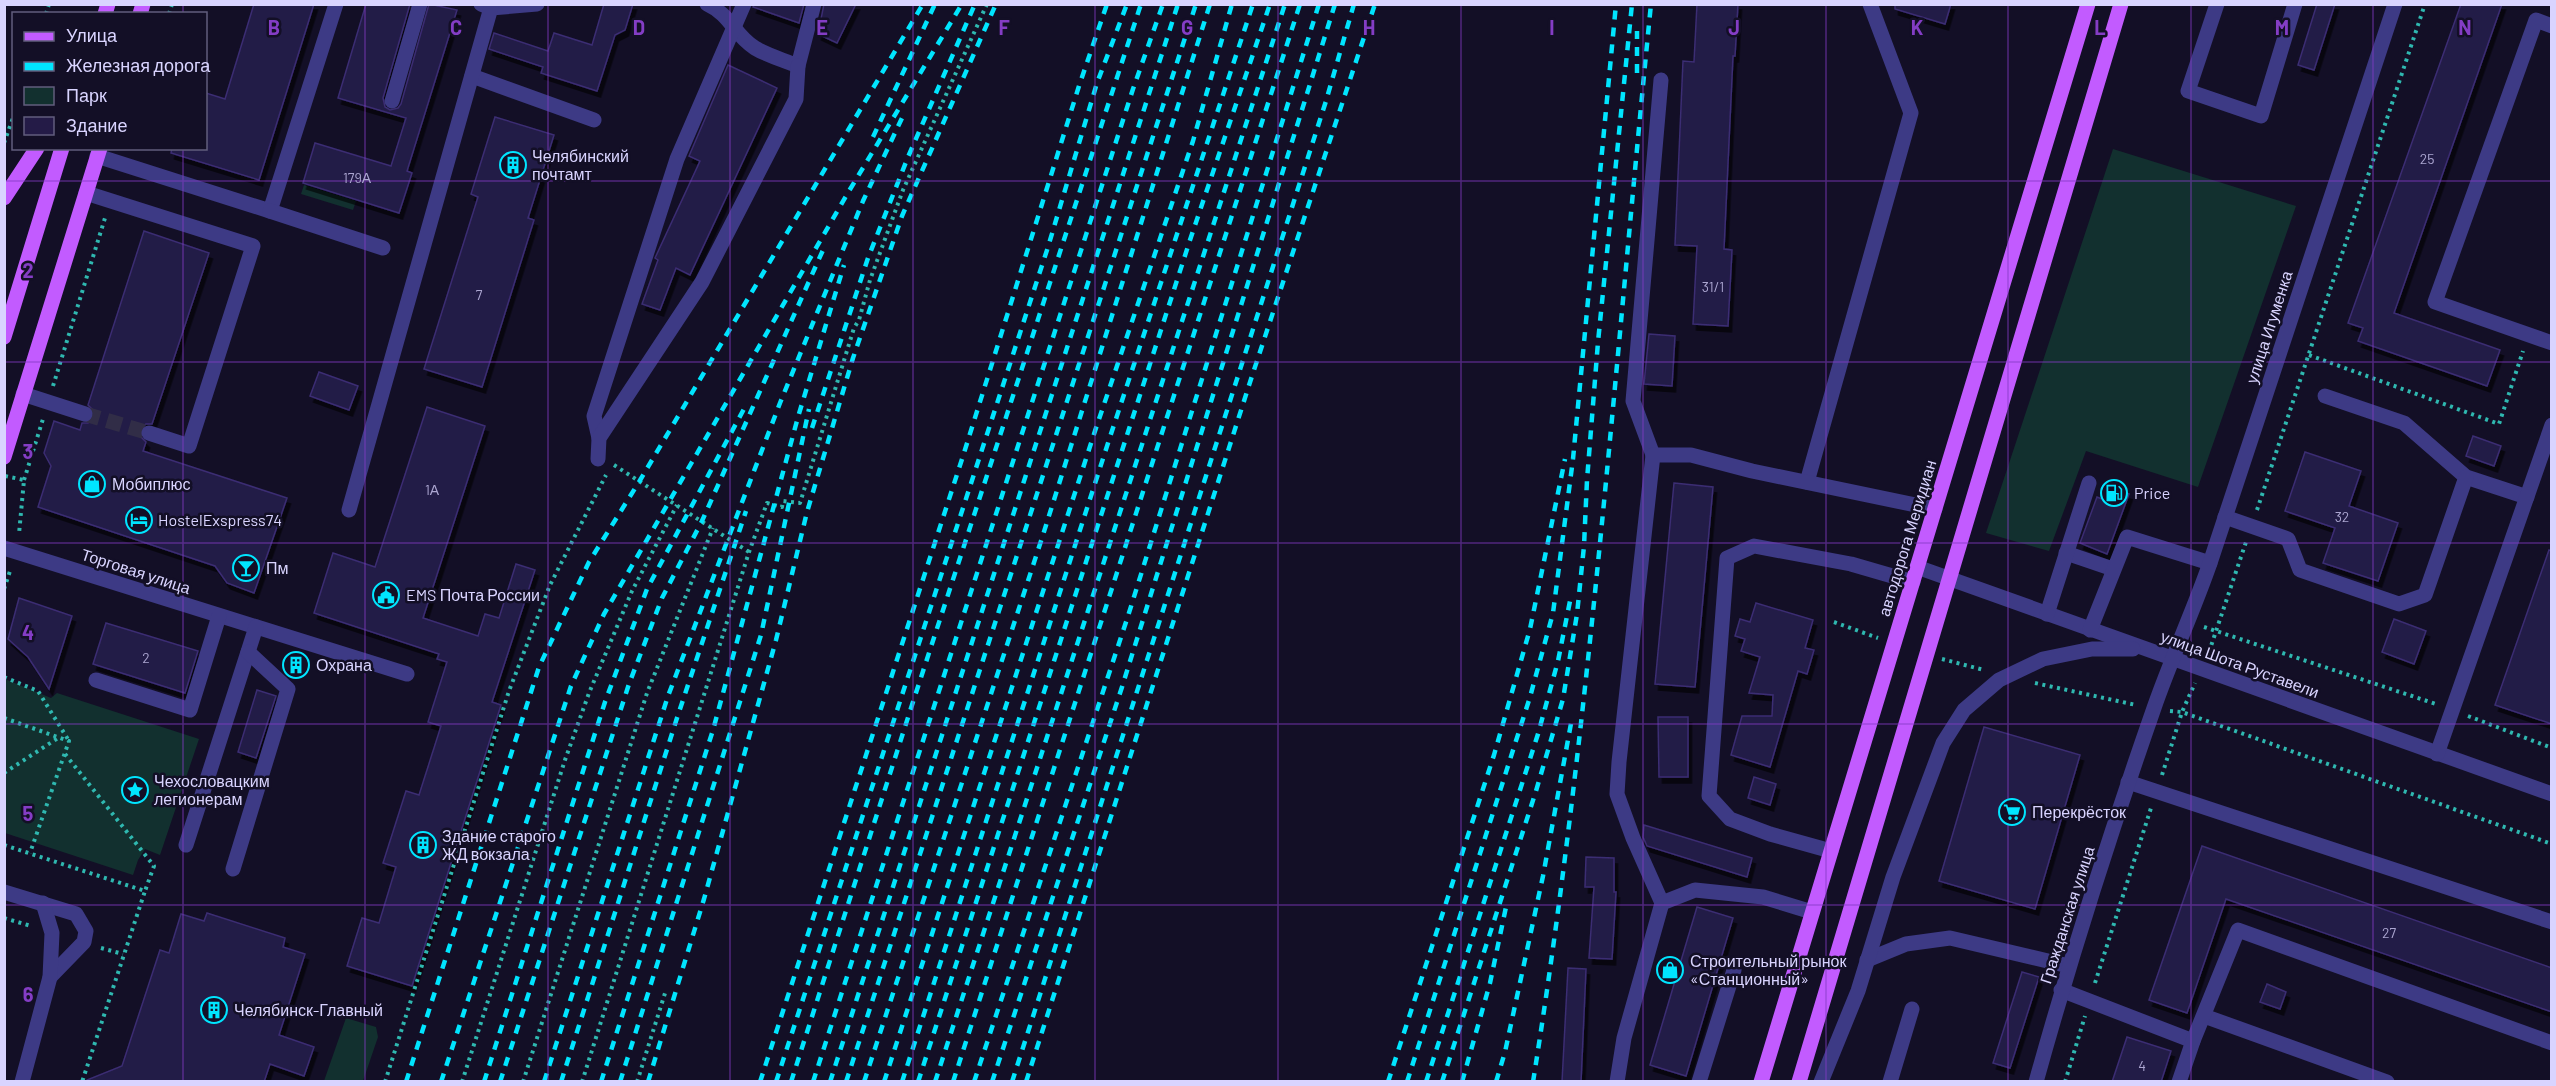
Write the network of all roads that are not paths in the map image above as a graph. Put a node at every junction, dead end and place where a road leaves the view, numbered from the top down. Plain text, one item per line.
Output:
1 (336, 4) edge
2 (420, 4) edge
3 (537, 4) edge
4 (707, 4) edge
5 (744, 4) edge
6 (813, 4) edge
7 (1870, 4) edge
8 (2088, 4) edge
9 (2121, 4) edge
10 (2217, 4) edge
11 (2295, 4) edge
12 (2394, 4) edge
13 (488, 6) edge
14 (2552, 26) edge
15 (734, 28) junction
16 (798, 66) junction
17 (472, 75) junction
18 (1660, 80) dead end
19 (392, 101) dead end
20 (594, 120) dead end
21 (36, 150) edge
22 (61, 150) edge
23 (98, 152) edge
24 (86, 193) junction
25 (4, 198) edge
26 (270, 211) junction
27 (383, 248) dead end
28 (5, 334) edge
29 (2552, 344) edge
30 (23, 394) junction
31 (2325, 396) dead end
32 (86, 414) tunnel mouth
33 (2552, 425) edge
34 (149, 433) tunnel mouth
35 (599, 438) junction
36 (1653, 455) junction
37 (4, 457) edge
38 (605, 461) road end
39 (2466, 477) junction
40 (1807, 482) junction
41 (2089, 483) dead end
42 (2527, 497) junction
43 (1935, 508) junction
44 (349, 510) dead end
45 (2224, 518) junction
46 (11, 550) edge
47 (2066, 553) junction
48 (2210, 563) junction
49 (2113, 569) junction
50 (1915, 574) junction
51 (1949, 579) junction
52 (2047, 614) junction
53 (219, 616) junction
54 (256, 627) junction
55 (2090, 630) junction
56 (2145, 649) junction
57 (248, 652) junction
58 (2172, 658) junction
59 (407, 674) dead end
60 (96, 680) dead end
61 (2437, 754) junction
62 (2128, 782) junction
63 (2552, 794) edge
64 (186, 845) dead end
65 (1831, 851) junction
66 (233, 869) dead end
67 (4, 892) edge
68 (43, 903) junction
69 (1662, 903) junction
70 (1812, 912) junction
71 (2552, 922) edge
72 (1867, 960) junction
73 (2069, 966) junction
74 (1734, 970) dead end
75 (50, 977) junction
76 (2061, 990) junction
77 (1912, 1009) dead end
78 (2204, 1016) junction
79 (2193, 1041) junction
80 (2552, 1043) edge
81 (22, 1082) edge
82 (1617, 1082) edge
83 (1699, 1082) edge
84 (1761, 1082) edge
85 (1799, 1082) edge
86 (1821, 1082) edge
87 (1890, 1082) edge
88 (2036, 1082) edge
89 (2180, 1082) edge
90 (2387, 1082) edge

1 - 26 street
2 - 19 street
3 - 13 street
4 - 15 street
5 - 15 street
6 - 16 street
7 - 40 street
8 - 43 main road, автодорога Меридиан
9 - 51 main road
10 - 11 street
12 - 45 street, улица Игуменка
13 - 17 street
14 - 29 street
15 - 16 street
15 - 35 street
16 - 35 street
17 - 20 street
17 - 44 street
18 - 36 street
21 - 25 main road
22 - 28 main road
23 - 24 main road
23 - 26 street
24 - 30 main road
24 - 34 street
26 - 27 street
30 - 32 street
30 - 37 main road
31 - 39 street
33 - 42 street
35 - 38 street
36 - 40 street
36 - 69 street
39 - 42 street
39 - 45 street
40 - 43 street
41 - 47 street
42 - 61 street
43 - 50 main road, автодорога Меридиан
45 - 48 street, улица Игуменка
46 - 53 street, Торговая улица
47 - 49 street
47 - 52 street
48 - 49 street
48 - 58 street, улица Игуменка
49 - 55 street
50 - 51 street, улица Шота Руставели
50 - 65 main road, автодорога Меридиан
50 - 65 street, улица Шота Руставели
51 - 52 street, улица Шота Руставели
51 - 85 main road
52 - 55 street, улица Шота Руставели
53 - 54 street, Торговая улица
53 - 60 street
54 - 57 street
54 - 59 street, Торговая улица
55 - 56 street, улица Шота Руставели
56 - 58 street, улица Шота Руставели
56 - 72 street
57 - 64 street
57 - 66 street
58 - 61 street, улица Шота Руставели
58 - 62 street, Гражданская улица
61 - 63 street, улица Шота Руставели
62 - 71 street
62 - 73 street, Гражданская улица
65 - 70 main road, автодорога Меридиан
67 - 68 street
68 - 75 street
68 - 75 street
69 - 70 street
69 - 82 street
70 - 84 main road, автодорога Меридиан
72 - 73 street
72 - 86 street
73 - 76 street, Гражданская улица
74 - 83 street
75 - 81 street
76 - 79 street
76 - 88 street, Гражданская улица
77 - 87 street
78 - 79 street
78 - 80 street
78 - 90 street
79 - 89 street

